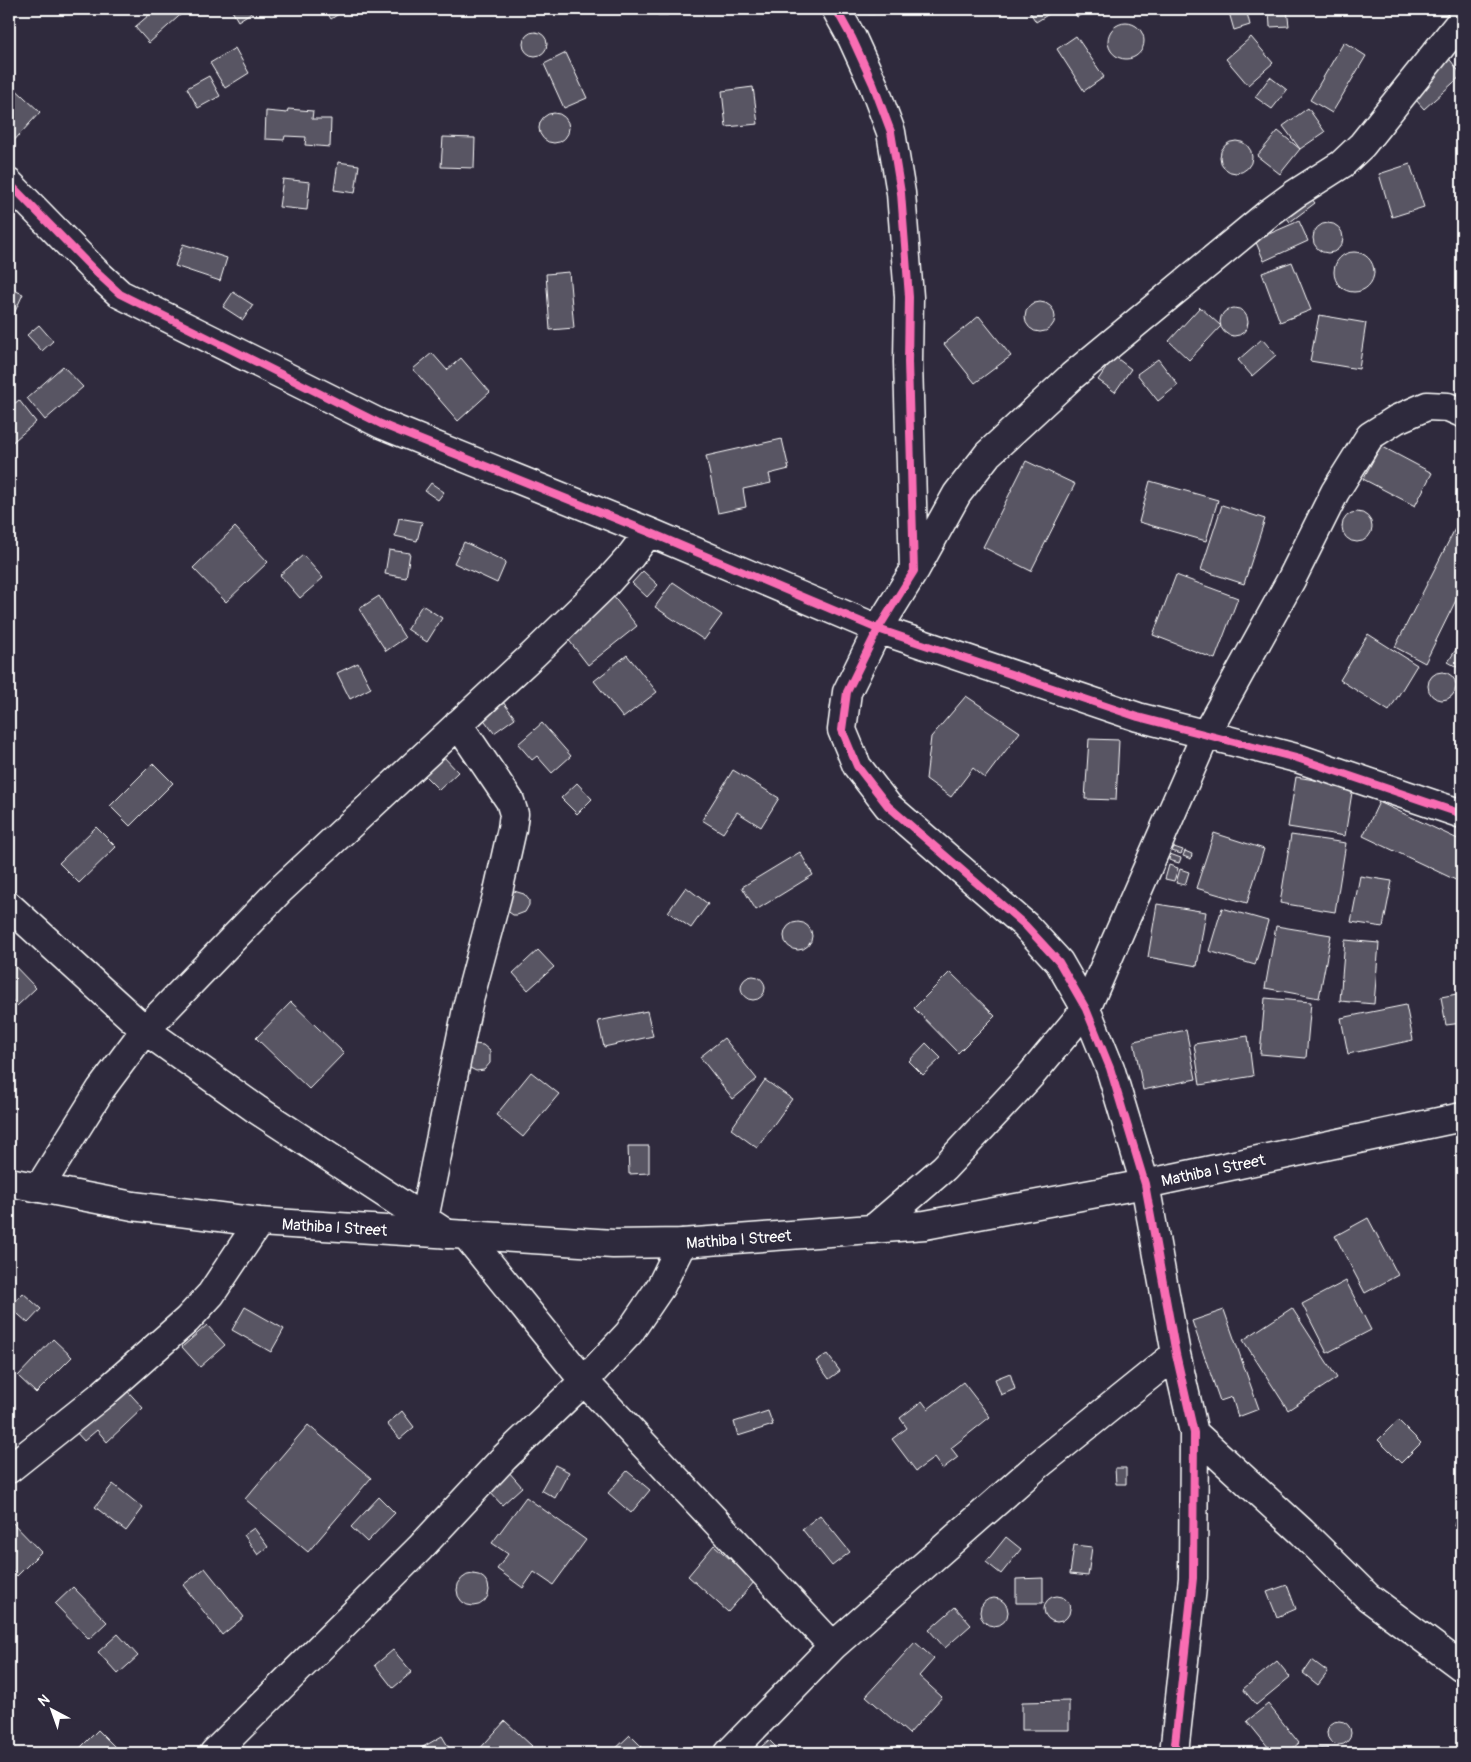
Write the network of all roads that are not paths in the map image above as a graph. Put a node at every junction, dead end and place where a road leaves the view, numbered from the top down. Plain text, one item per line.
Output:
1 (836, 9) edge
2 (1462, 20) edge
3 (12, 192) edge
4 (1462, 413) edge
5 (649, 532) junction
6 (914, 571) junction
7 (878, 629) junction
8 (458, 724) junction
9 (1206, 734) junction
10 (1462, 814) edge
11 (9, 906) edge
12 (1086, 1009) junction
13 (145, 1030) junction
14 (1462, 1117) edge
15 (9, 1182) edge
16 (1145, 1184) junction
17 (39, 1188) junction
18 (424, 1219) junction
19 (259, 1222) junction
20 (872, 1228) junction
21 (457, 1235) junction
22 (682, 1243) junction
23 (1176, 1354) junction
24 (584, 1381) junction
25 (1194, 1433) junction
26 (9, 1469) edge
27 (833, 1646) junction
28 (1462, 1666) edge
29 (214, 1753) edge
30 (729, 1753) edge
31 (1174, 1753) edge

1 - 6 street
2 - 6 street
3 - 5 street
4 - 9 street
5 - 7 street
5 - 8 street
6 - 7 street
7 - 9 street
7 - 12 street
8 - 13 street
8 - 18 street
9 - 10 street
9 - 12 street
11 - 13 street
12 - 16 street
12 - 20 street
13 - 17 street
13 - 18 street
14 - 16 street, Mathiba I Street
15 - 17 street, Mathiba I Street
16 - 20 street, Mathiba I Street
16 - 23 street
17 - 19 street, Mathiba I Street
18 - 21 street
19 - 21 street, Mathiba I Street
19 - 26 street
20 - 22 street, Mathiba I Street
21 - 22 street, Mathiba I Street
21 - 24 street
22 - 24 street
23 - 25 street
23 - 27 street
24 - 27 street
24 - 29 street
25 - 28 street
25 - 31 street
27 - 30 street

